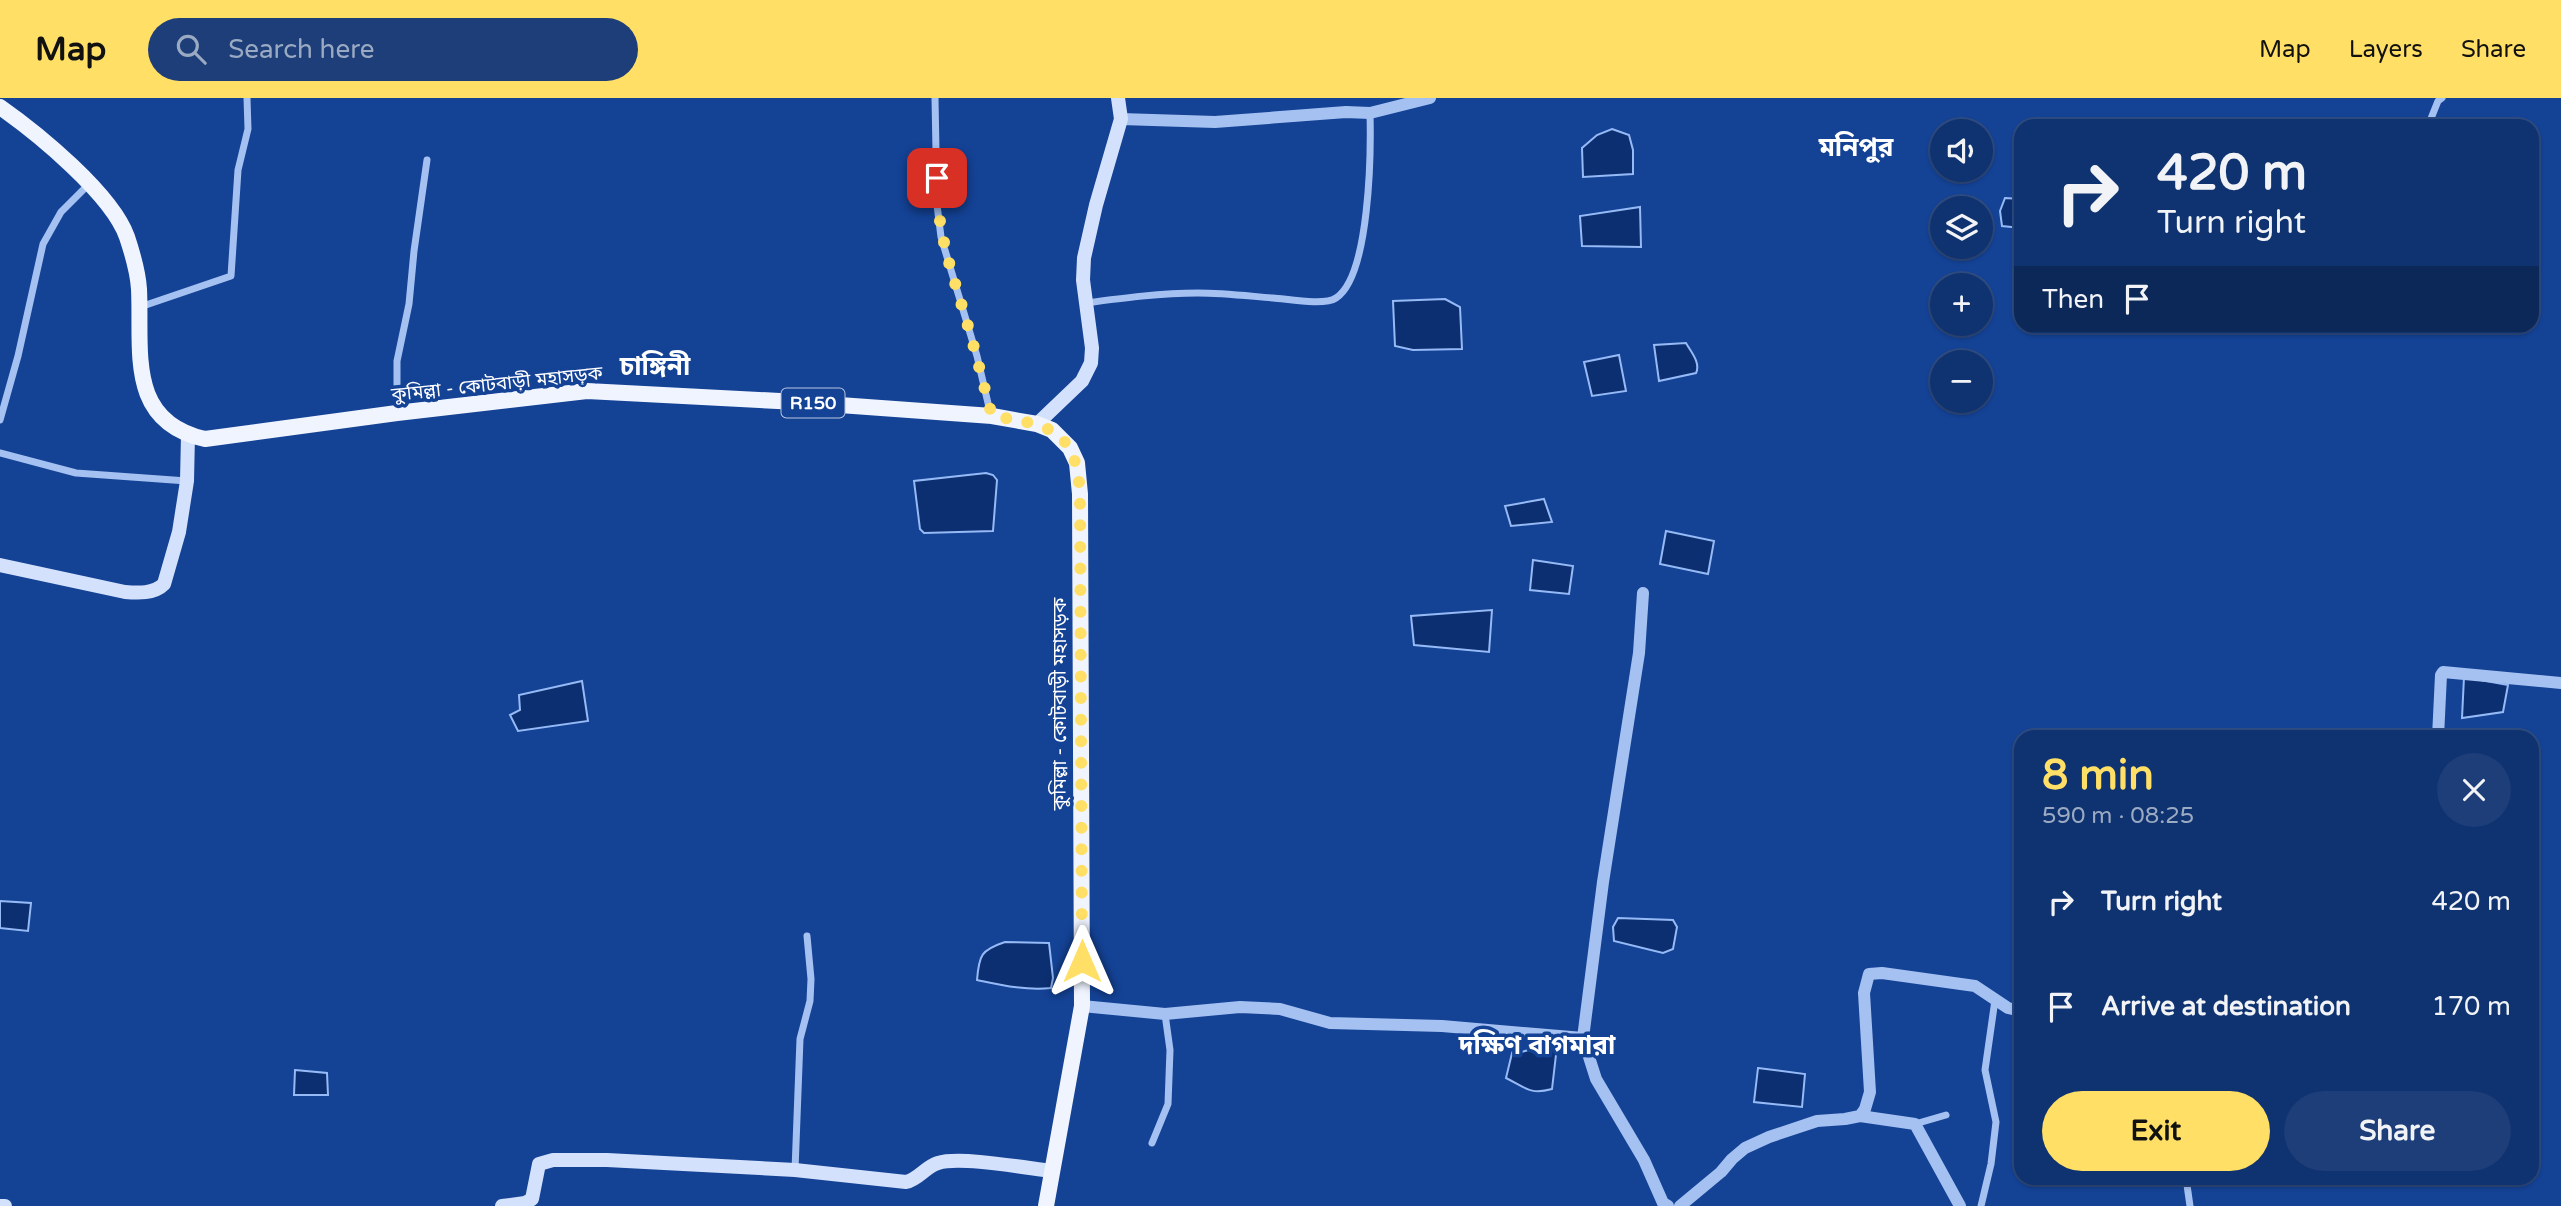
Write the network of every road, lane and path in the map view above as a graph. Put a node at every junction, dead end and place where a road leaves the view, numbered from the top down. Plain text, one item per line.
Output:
1 (247, 98) edge
2 (935, 98) edge
3 (1118, 98) edge
4 (1430, 98) edge
5 (2442, 98) edge
6 (0, 107) edge
7 (1370, 113) junction
8 (1121, 119) junction
9 (2431, 119) edge
10 (427, 160) dead end
11 (89, 184) junction
12 (1086, 303) junction
13 (139, 307) junction
14 (397, 413) junction
15 (992, 416) junction
16 (0, 420) edge
17 (1037, 424) junction
18 (188, 435) junction
19 (0, 453) edge
20 (187, 481) junction
21 (0, 565) edge
22 (1643, 593) dead end
23 (2561, 683) edge
24 (2438, 730) edge
25 (807, 936) dead end
26 (1996, 1000) junction
27 (1082, 1006) junction
28 (2014, 1010) edge
29 (1165, 1014) junction
30 (1583, 1038) junction
31 (1860, 1115) junction
32 (1946, 1115) dead end
33 (1915, 1124) junction
34 (1152, 1143) dead end
35 (795, 1170) junction
36 (1052, 1171) junction
37 (2187, 1185) edge
38 (502, 1206) edge
39 (1046, 1206) edge
40 (1668, 1206) edge
41 (1680, 1206) edge
42 (1960, 1206) edge
43 (1981, 1206) edge
44 (2190, 1206) edge

1 - 13 street
2 - 15 street
3 - 8 main road
4 - 7 street
5 - 9 street
6 - 11 main road
7 - 8 street
7 - 12 street
8 - 12 main road
10 - 14 street
11 - 13 main road
11 - 16 street
12 - 17 main road
13 - 18 main road
14 - 15 main road, কুমিল্লা - কোটবাড়ী মহাসড়ক / R150
14 - 18 main road, কুমিল্লা - কোটবাড়ী মহাসড়ক / R150
15 - 17 main road, কুমিল্লা - কোটবাড়ী মহাসড়ক / R150
17 - 27 main road, কুমিল্লা - কোটবাড়ী মহাসড়ক / R150
18 - 20 main road
19 - 20 street
20 - 21 main road
22 - 30 street
23 - 24 street
25 - 35 street
26 - 28 street
26 - 31 street
26 - 43 street
27 - 29 street
27 - 36 main road, কুমিল্লা - কোটবাড়ী মহাসড়ক / R150
29 - 30 street
29 - 34 street
30 - 40 street
31 - 33 street
31 - 41 street
32 - 33 street
33 - 42 street
35 - 36 main road
35 - 38 main road
36 - 39 main road, কুমিল্লা - কোটবাড়ী মহাসড়ক / R150
37 - 44 street

